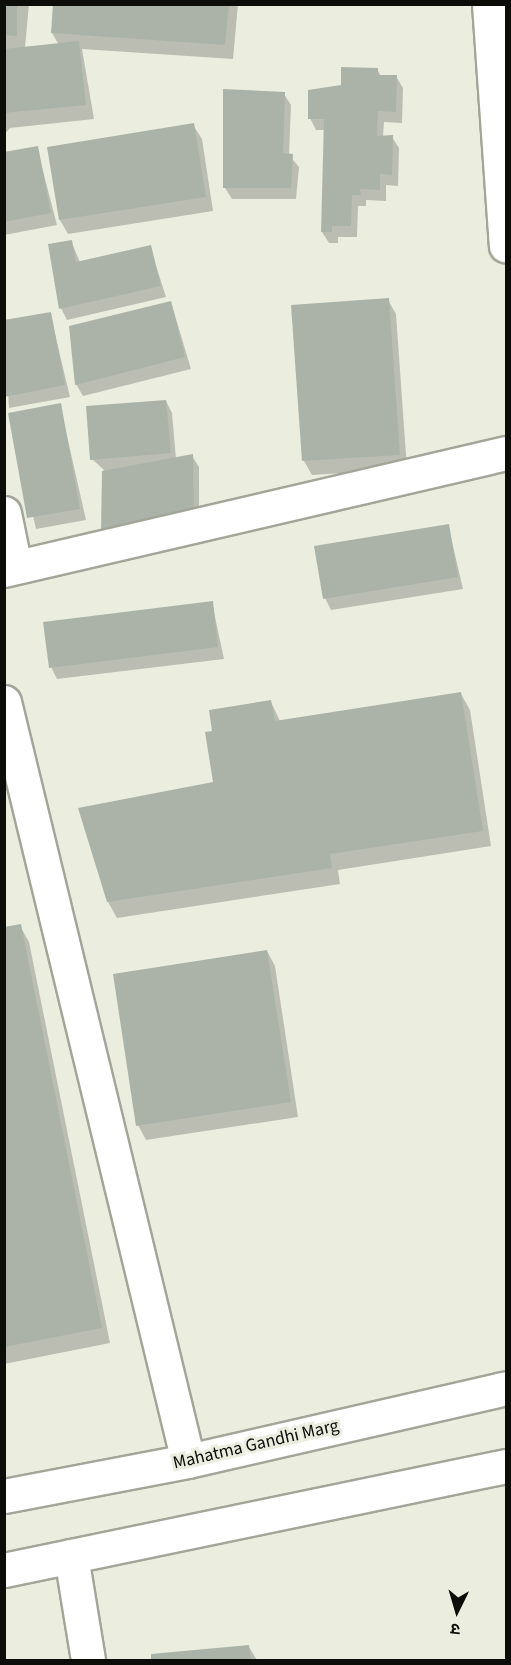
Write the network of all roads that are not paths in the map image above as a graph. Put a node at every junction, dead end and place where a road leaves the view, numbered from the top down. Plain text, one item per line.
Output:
1 (489, 4) edge
2 (507, 245) edge
3 (507, 453) edge
4 (4, 513) edge
5 (10, 568) edge
6 (4, 702) edge
7 (507, 1389) edge
8 (188, 1461) junction
9 (507, 1466) edge
10 (4, 1496) edge
11 (71, 1556) junction
12 (4, 1570) edge
13 (88, 1660) edge

1 - 2 street
3 - 5 street
4 - 5 street
6 - 8 street
7 - 8 street, Mahatma Gandhi Marg
8 - 10 street, Mahatma Gandhi Marg
9 - 11 street
11 - 12 street
11 - 13 street

